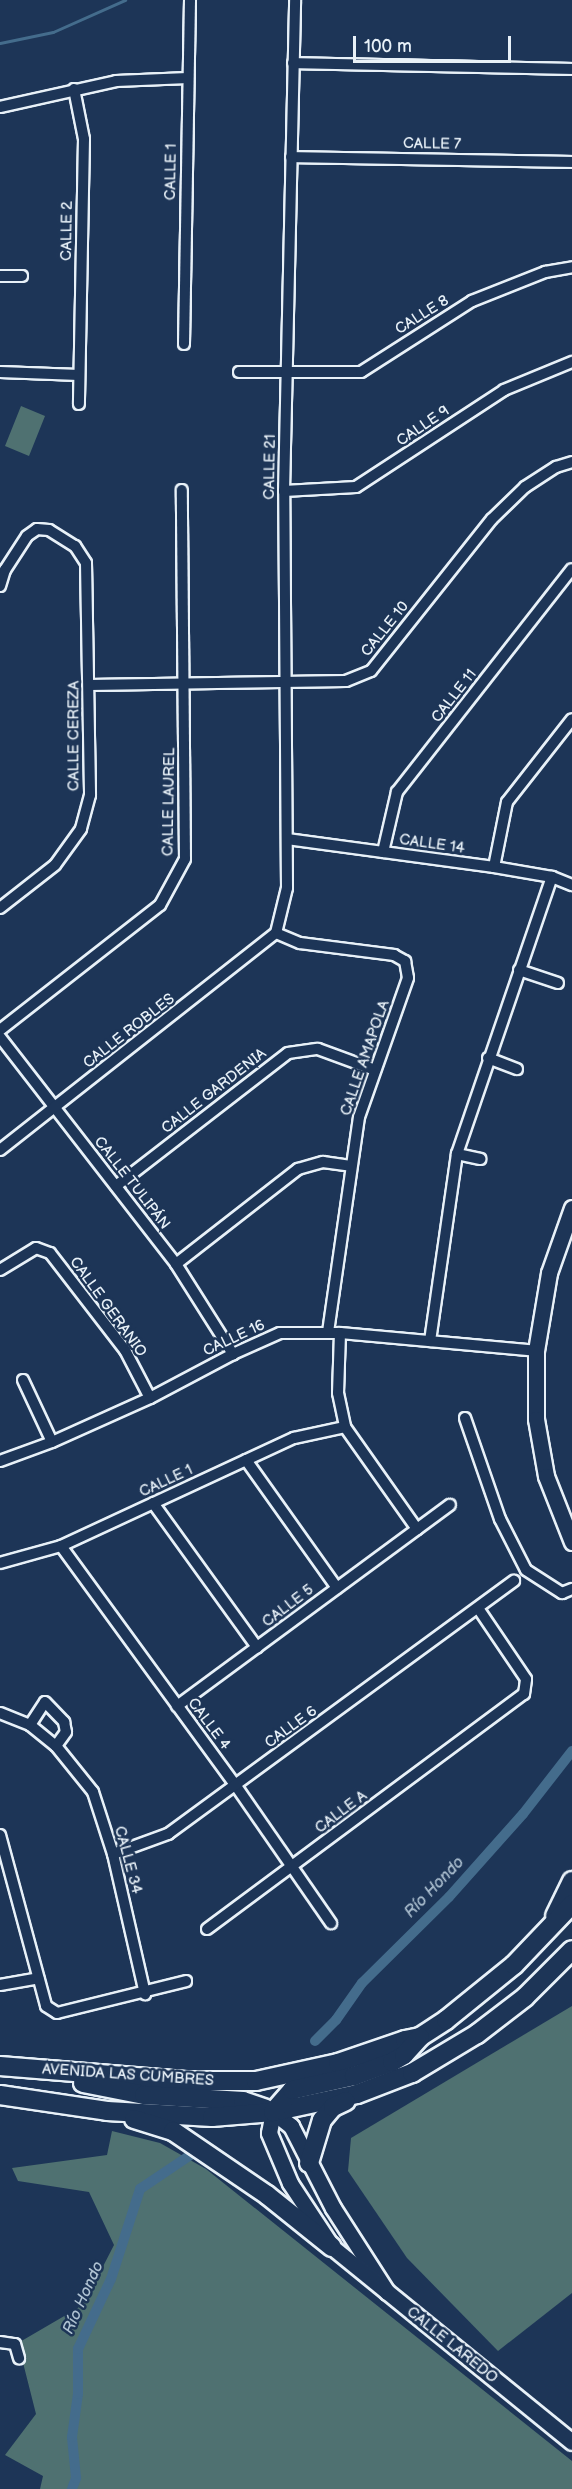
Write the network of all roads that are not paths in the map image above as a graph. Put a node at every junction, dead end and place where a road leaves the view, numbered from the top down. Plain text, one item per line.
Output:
1 (190, 0) edge
2 (295, 0) edge
3 (293, 63) junction
4 (572, 69) edge
5 (188, 78) junction
6 (74, 89) junction
7 (0, 107) edge
8 (291, 157) junction
9 (572, 162) edge
10 (572, 267) edge
11 (0, 276) edge
12 (22, 276) dead end
13 (183, 344) dead end
14 (572, 362) edge
15 (0, 372) edge
16 (239, 372) dead end
17 (286, 374) junction
18 (79, 375) junction
19 (79, 404) dead end
20 (572, 462) edge
21 (182, 490) dead end
22 (284, 491) junction
23 (572, 569) edge
24 (0, 586) edge
25 (285, 682) junction
26 (185, 683) junction
27 (89, 685) junction
28 (572, 719) edge
29 (287, 839) junction
30 (383, 852) junction
31 (494, 867) junction
32 (552, 877) junction
33 (572, 885) edge
34 (0, 908) edge
35 (276, 933) junction
36 (519, 970) junction
37 (558, 983) dead end
38 (0, 1030) edge
39 (0, 1037) edge
40 (488, 1058) junction
41 (518, 1069) dead end
42 (375, 1070) junction
43 (56, 1108) junction
44 (0, 1150) edge
45 (458, 1154) junction
46 (480, 1159) dead end
47 (351, 1166) junction
48 (116, 1186) junction
49 (572, 1208) edge
50 (176, 1264) junction
51 (0, 1270) edge
52 (328, 1332) junction
53 (340, 1333) junction
54 (430, 1341) junction
55 (536, 1351) junction
56 (233, 1354) junction
57 (23, 1380) dead end
58 (150, 1398) junction
59 (465, 1418) dead end
60 (345, 1427) junction
61 (52, 1442) junction
62 (246, 1460) junction
63 (0, 1461) edge
64 (153, 1503) junction
65 (450, 1505) dead end
66 (417, 1529) junction
67 (572, 1542) edge
68 (61, 1546) junction
69 (0, 1563) edge
70 (514, 1581) dead end
71 (337, 1588) junction
72 (572, 1589) edge
73 (478, 1608) junction
74 (257, 1647) junction
75 (177, 1706) junction
76 (0, 1713) edge
77 (30, 1725) junction
78 (56, 1746) junction
79 (236, 1786) junction
80 (0, 1835) edge
81 (112, 1854) junction
82 (292, 1866) junction
83 (572, 1881) edge
84 (572, 1904) edge
85 (331, 1923) dead end
86 (207, 1929) dead end
87 (550, 1929) junction
88 (572, 1950) edge
89 (38, 1978) junction
90 (186, 1982) dead end
91 (0, 1985) edge
92 (145, 1994) junction
93 (420, 2037) junction
94 (2, 2066) edge
95 (357, 2094) junction
96 (0, 2095) edge
97 (107, 2111) junction
98 (273, 2112) junction
99 (309, 2163) junction
100 (332, 2247) junction
101 (387, 2292) junction
102 (0, 2342) edge
103 (19, 2358) dead end
104 (572, 2442) edge

1 - 5 street, CALLE 1
2 - 3 street, CALLE 21
3 - 4 street
3 - 8 street, CALLE 21
5 - 6 street
5 - 13 street, CALLE 1
6 - 7 street
6 - 18 street, CALLE 2
8 - 9 street, CALLE 7
8 - 17 street, CALLE 21
10 - 17 street, CALLE 8
11 - 12 street
14 - 22 street, CALLE 9
15 - 18 street
16 - 17 street, CALLE 8
17 - 22 street, CALLE 21
18 - 19 street, CALLE 2
20 - 25 street, CALLE 10
21 - 26 street, CALLE LAUREL
22 - 25 street, CALLE 21
23 - 30 street, CALLE 11
24 - 27 street, CALLE CEREZA
25 - 26 street, CALLE 10
25 - 29 street, CALLE 21
26 - 27 street, CALLE 10
26 - 38 street, CALLE LAUREL
27 - 34 street, CALLE CEREZA
28 - 31 street
29 - 30 street, CALLE 14
29 - 35 street, CALLE 21
30 - 31 street, CALLE 14
31 - 32 street, CALLE 14
32 - 33 street, CALLE 14
32 - 36 street
35 - 42 street, CALLE AMAPOLA
35 - 43 street, CALLE ROBLES
36 - 37 street
36 - 40 street
39 - 43 street, CALLE TULIPÁN
40 - 41 street
40 - 45 street
42 - 47 street, CALLE AMAPOLA
42 - 48 street, CALLE GARDENIA
43 - 44 street, CALLE ROBLES
43 - 48 street, CALLE TULIPÁN
45 - 46 street
45 - 54 street
47 - 50 street
47 - 52 street, CALLE AMAPOLA
48 - 50 street, CALLE TULIPÁN
49 - 55 main road
50 - 56 street, CALLE TULIPÁN
51 - 58 street, CALLE GERANIO
52 - 53 street, CALLE 16
52 - 56 street, CALLE 16
53 - 54 street, CALLE 16
53 - 60 street
54 - 55 street, CALLE 16
55 - 67 main road
56 - 58 street, CALLE 16
57 - 61 street
58 - 61 street, CALLE 16
59 - 72 street
60 - 62 street, CALLE 1
60 - 66 street
61 - 63 street, CALLE 16
62 - 64 street, CALLE 1
62 - 71 street
64 - 68 street, CALLE 1
64 - 74 street
65 - 66 street, CALLE 5
66 - 71 street, CALLE 5
68 - 69 street, CALLE 1
68 - 75 street, CALLE 4
70 - 73 street, CALLE 6
71 - 74 street, CALLE 5
73 - 79 street, CALLE 6
73 - 82 street, CALLE A
74 - 75 street, CALLE 5
75 - 79 street, CALLE 4
76 - 77 street, CALLE 34
77 - 78 street, CALLE 34
77 - 78 street
78 - 81 street, CALLE 34
79 - 81 street, CALLE 6
79 - 82 street, CALLE 4
80 - 89 street
81 - 92 street, CALLE 34
82 - 85 street, CALLE 4
82 - 86 street, CALLE A
83 - 87 highway
84 - 87 highway
87 - 93 highway
88 - 95 highway
89 - 91 street
89 - 92 street
90 - 92 street
93 - 94 highway, AVENIDA LAS CUMBRES
93 - 98 highway
94 - 98 highway
95 - 98 highway
95 - 99 highway
96 - 97 highway
97 - 98 highway
97 - 100 highway
98 - 99 main road
98 - 100 main road
99 - 101 main road
100 - 101 main road, CALLE LAREDO
101 - 104 main road, CALLE LAREDO
102 - 103 street

